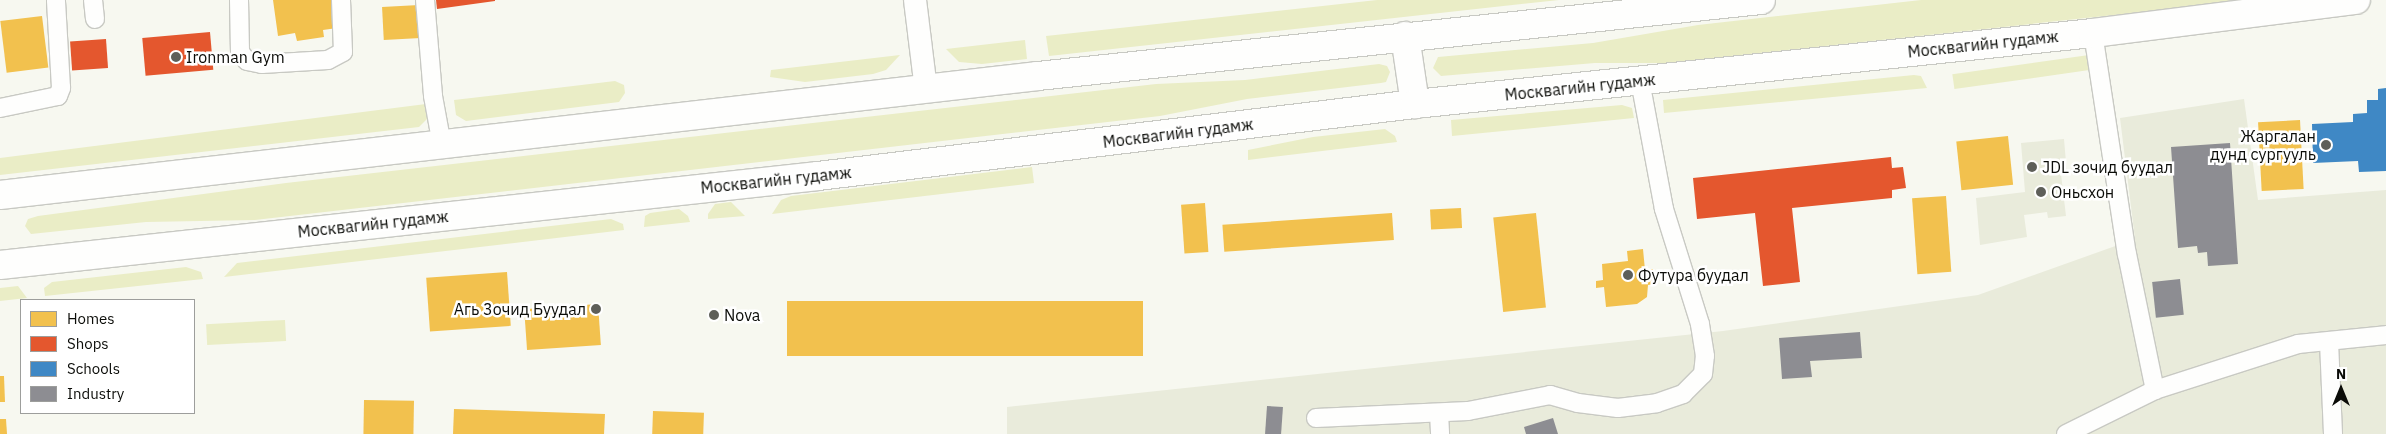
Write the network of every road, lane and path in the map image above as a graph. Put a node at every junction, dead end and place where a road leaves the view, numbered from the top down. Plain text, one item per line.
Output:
1 (56, 0) edge
2 (93, 0) edge
3 (239, 0) edge
4 (341, 0) edge
5 (425, 0) edge
6 (915, 0) edge
7 (1761, 0) edge
8 (2356, 0) edge
9 (95, 19) dead end
10 (2093, 33) junction
11 (1405, 36) junction
12 (1640, 80) junction
13 (926, 90) junction
14 (1415, 104) junction
15 (0, 108) edge
16 (442, 145) junction
17 (0, 196) edge
18 (0, 264) edge
19 (2386, 335) edge
20 (2329, 342) junction
21 (2154, 390) junction
22 (1439, 413) junction
23 (1316, 418) dead end
24 (1440, 434) edge
25 (2066, 434) edge
26 (2333, 434) edge

1 - 15 street
2 - 9 street
3 - 4 street
5 - 16 street
6 - 13 street
7 - 11 highway
8 - 10 highway, Москвагийн гудамж
10 - 12 highway, Москвагийн гудамж
10 - 21 street
11 - 13 highway
11 - 14 highway
12 - 14 highway, Москвагийн гудамж
12 - 22 street
13 - 16 highway
14 - 18 highway, Москвагийн гудамж
16 - 17 highway
19 - 20 street
20 - 21 street
20 - 26 street
21 - 25 street
22 - 23 street
22 - 24 street

